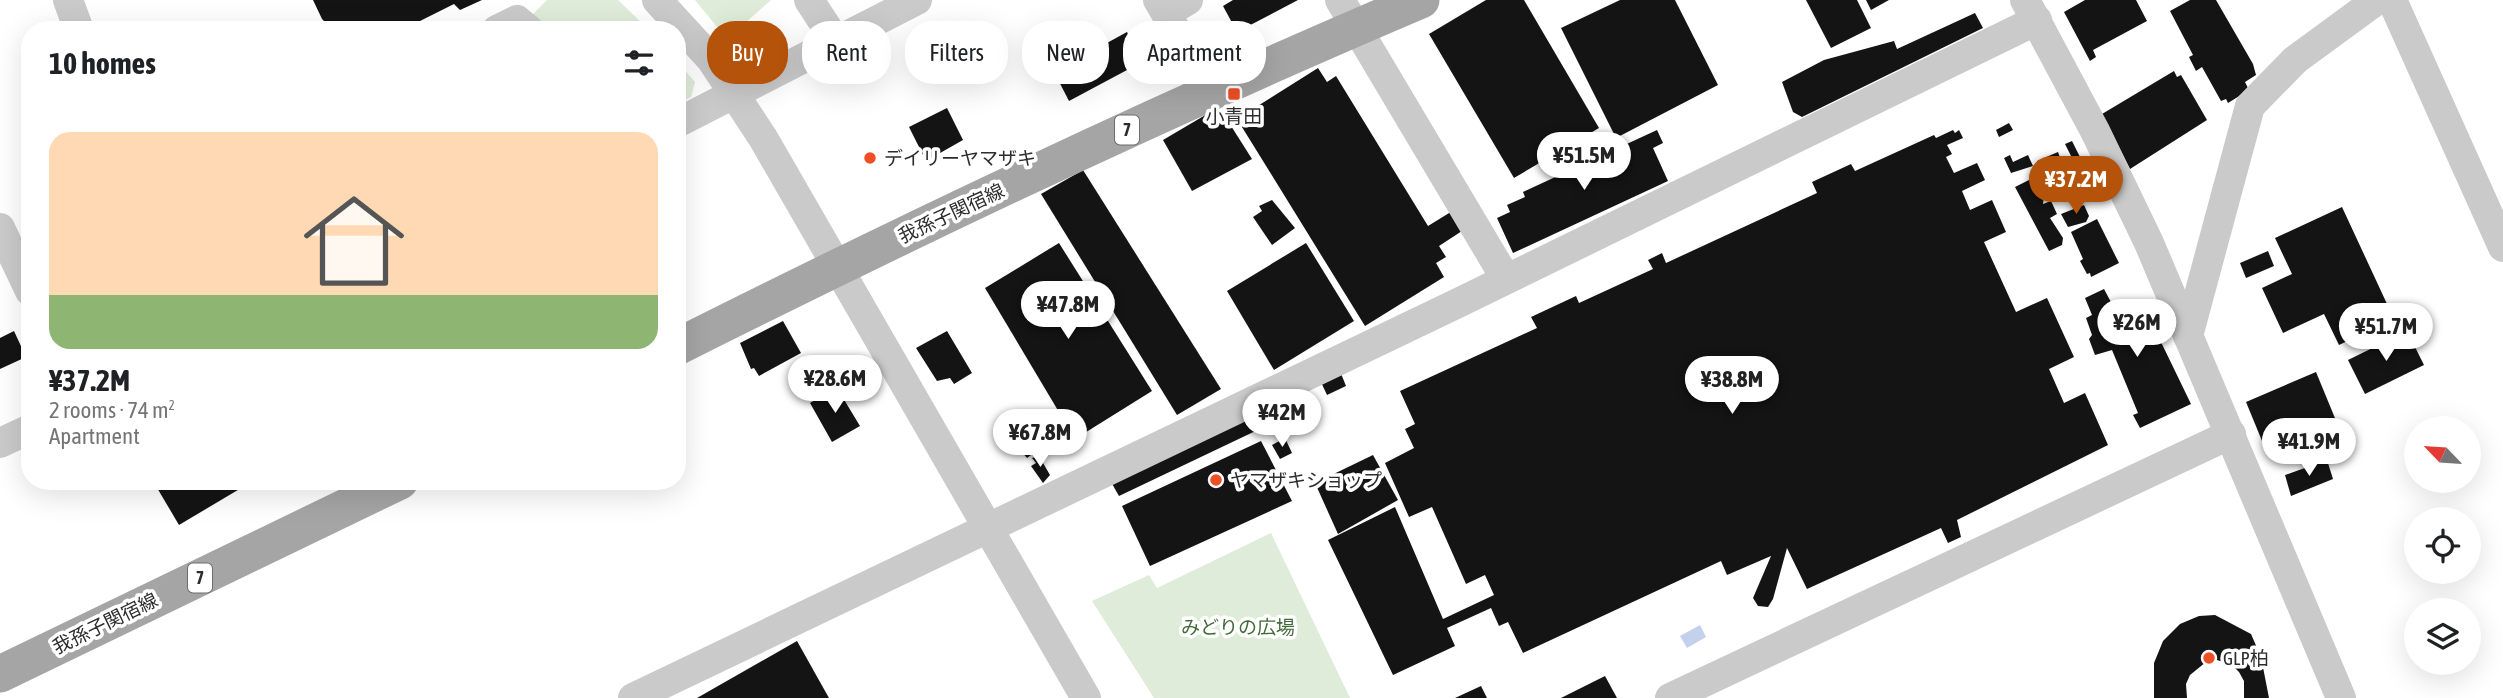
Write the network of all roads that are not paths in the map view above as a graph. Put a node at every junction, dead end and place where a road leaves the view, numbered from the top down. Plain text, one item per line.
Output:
1 (68, 0) edge
2 (657, 0) edge
3 (808, 0) edge
4 (917, 0) edge
5 (1420, 0) edge
6 (2377, 0) edge
7 (2392, 0) edge
8 (1171, 4) edge
9 (2031, 10) edge
10 (1348, 13) edge
11 (76, 21) edge
12 (676, 21) edge
13 (822, 21) edge
14 (878, 21) edge
15 (686, 32) edge
16 (802, 60) edge
17 (1211, 90) junction
18 (735, 94) junction
19 (686, 118) edge
20 (0, 228) edge
21 (2503, 247) edge
22 (835, 267) junction
23 (19, 272) edge
24 (1506, 279) junction
25 (2188, 336) junction
26 (686, 342) edge
27 (21, 433) edge
28 (2231, 434) junction
29 (0, 443) edge
30 (377, 490) edge
31 (988, 528) junction
32 (0, 674) edge
33 (633, 698) edge
34 (1086, 698) edge
35 (1670, 698) edge
36 (2342, 698) edge

1 - 11 street
2 - 12 street
3 - 13 street
4 - 14 street
5 - 10 main road, 我孫子関宿線 / 7
6 - 25 street
7 - 21 street
8 - 17 street
9 - 24 street
9 - 25 street
10 - 17 main road, 我孫子関宿線 / 7
10 - 24 street
15 - 18 street
16 - 18 street
17 - 22 main road, 我孫子関宿線 / 7
18 - 19 street
18 - 22 street
20 - 23 street
22 - 26 main road, 我孫子関宿線 / 7
22 - 31 street
24 - 31 street
25 - 28 street
27 - 29 street
28 - 35 street
28 - 36 street
30 - 32 main road, 我孫子関宿線 / 7
31 - 33 street
31 - 34 street

